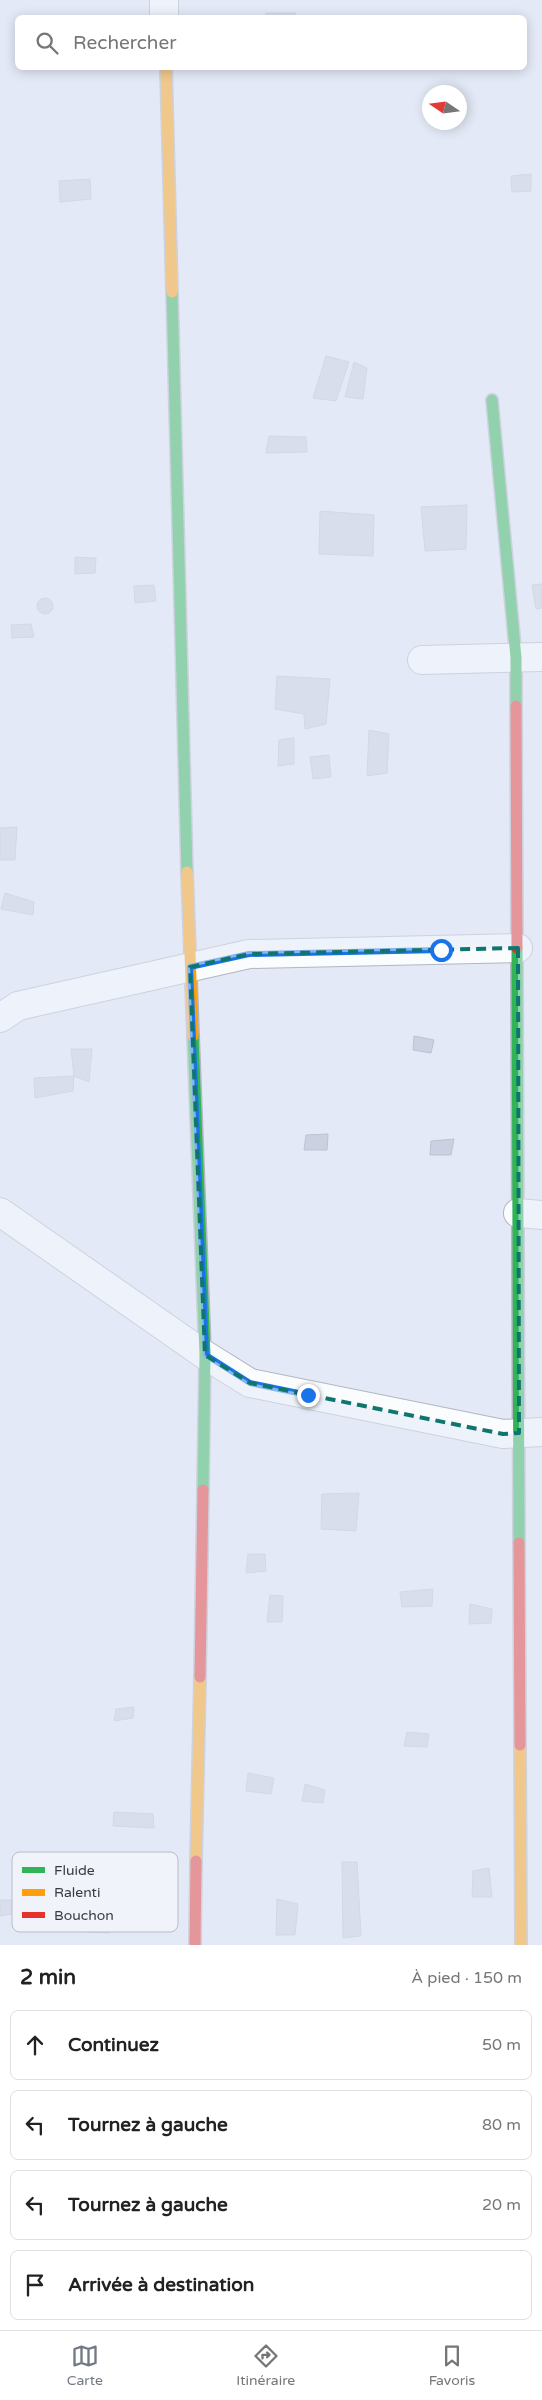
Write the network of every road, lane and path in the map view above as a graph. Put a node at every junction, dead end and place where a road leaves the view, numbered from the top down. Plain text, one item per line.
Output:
1 (164, 0) edge
2 (164, 15) edge
3 (166, 70) edge
4 (492, 400) dead end
5 (529, 657) edge
6 (422, 660) dead end
7 (518, 948) junction
8 (190, 967) junction
9 (0, 1018) edge
10 (0, 1212) edge
11 (530, 1214) edge
12 (206, 1355) junction
13 (531, 1433) edge
14 (194, 1945) edge
15 (521, 1945) edge

1 - 2 street
3 - 8 street
4 - 5 street
5 - 6 street
5 - 7 street
7 - 8 street
7 - 11 street
8 - 9 street
8 - 12 street
10 - 12 street
11 - 13 street
12 - 13 street
12 - 14 street
13 - 15 street

